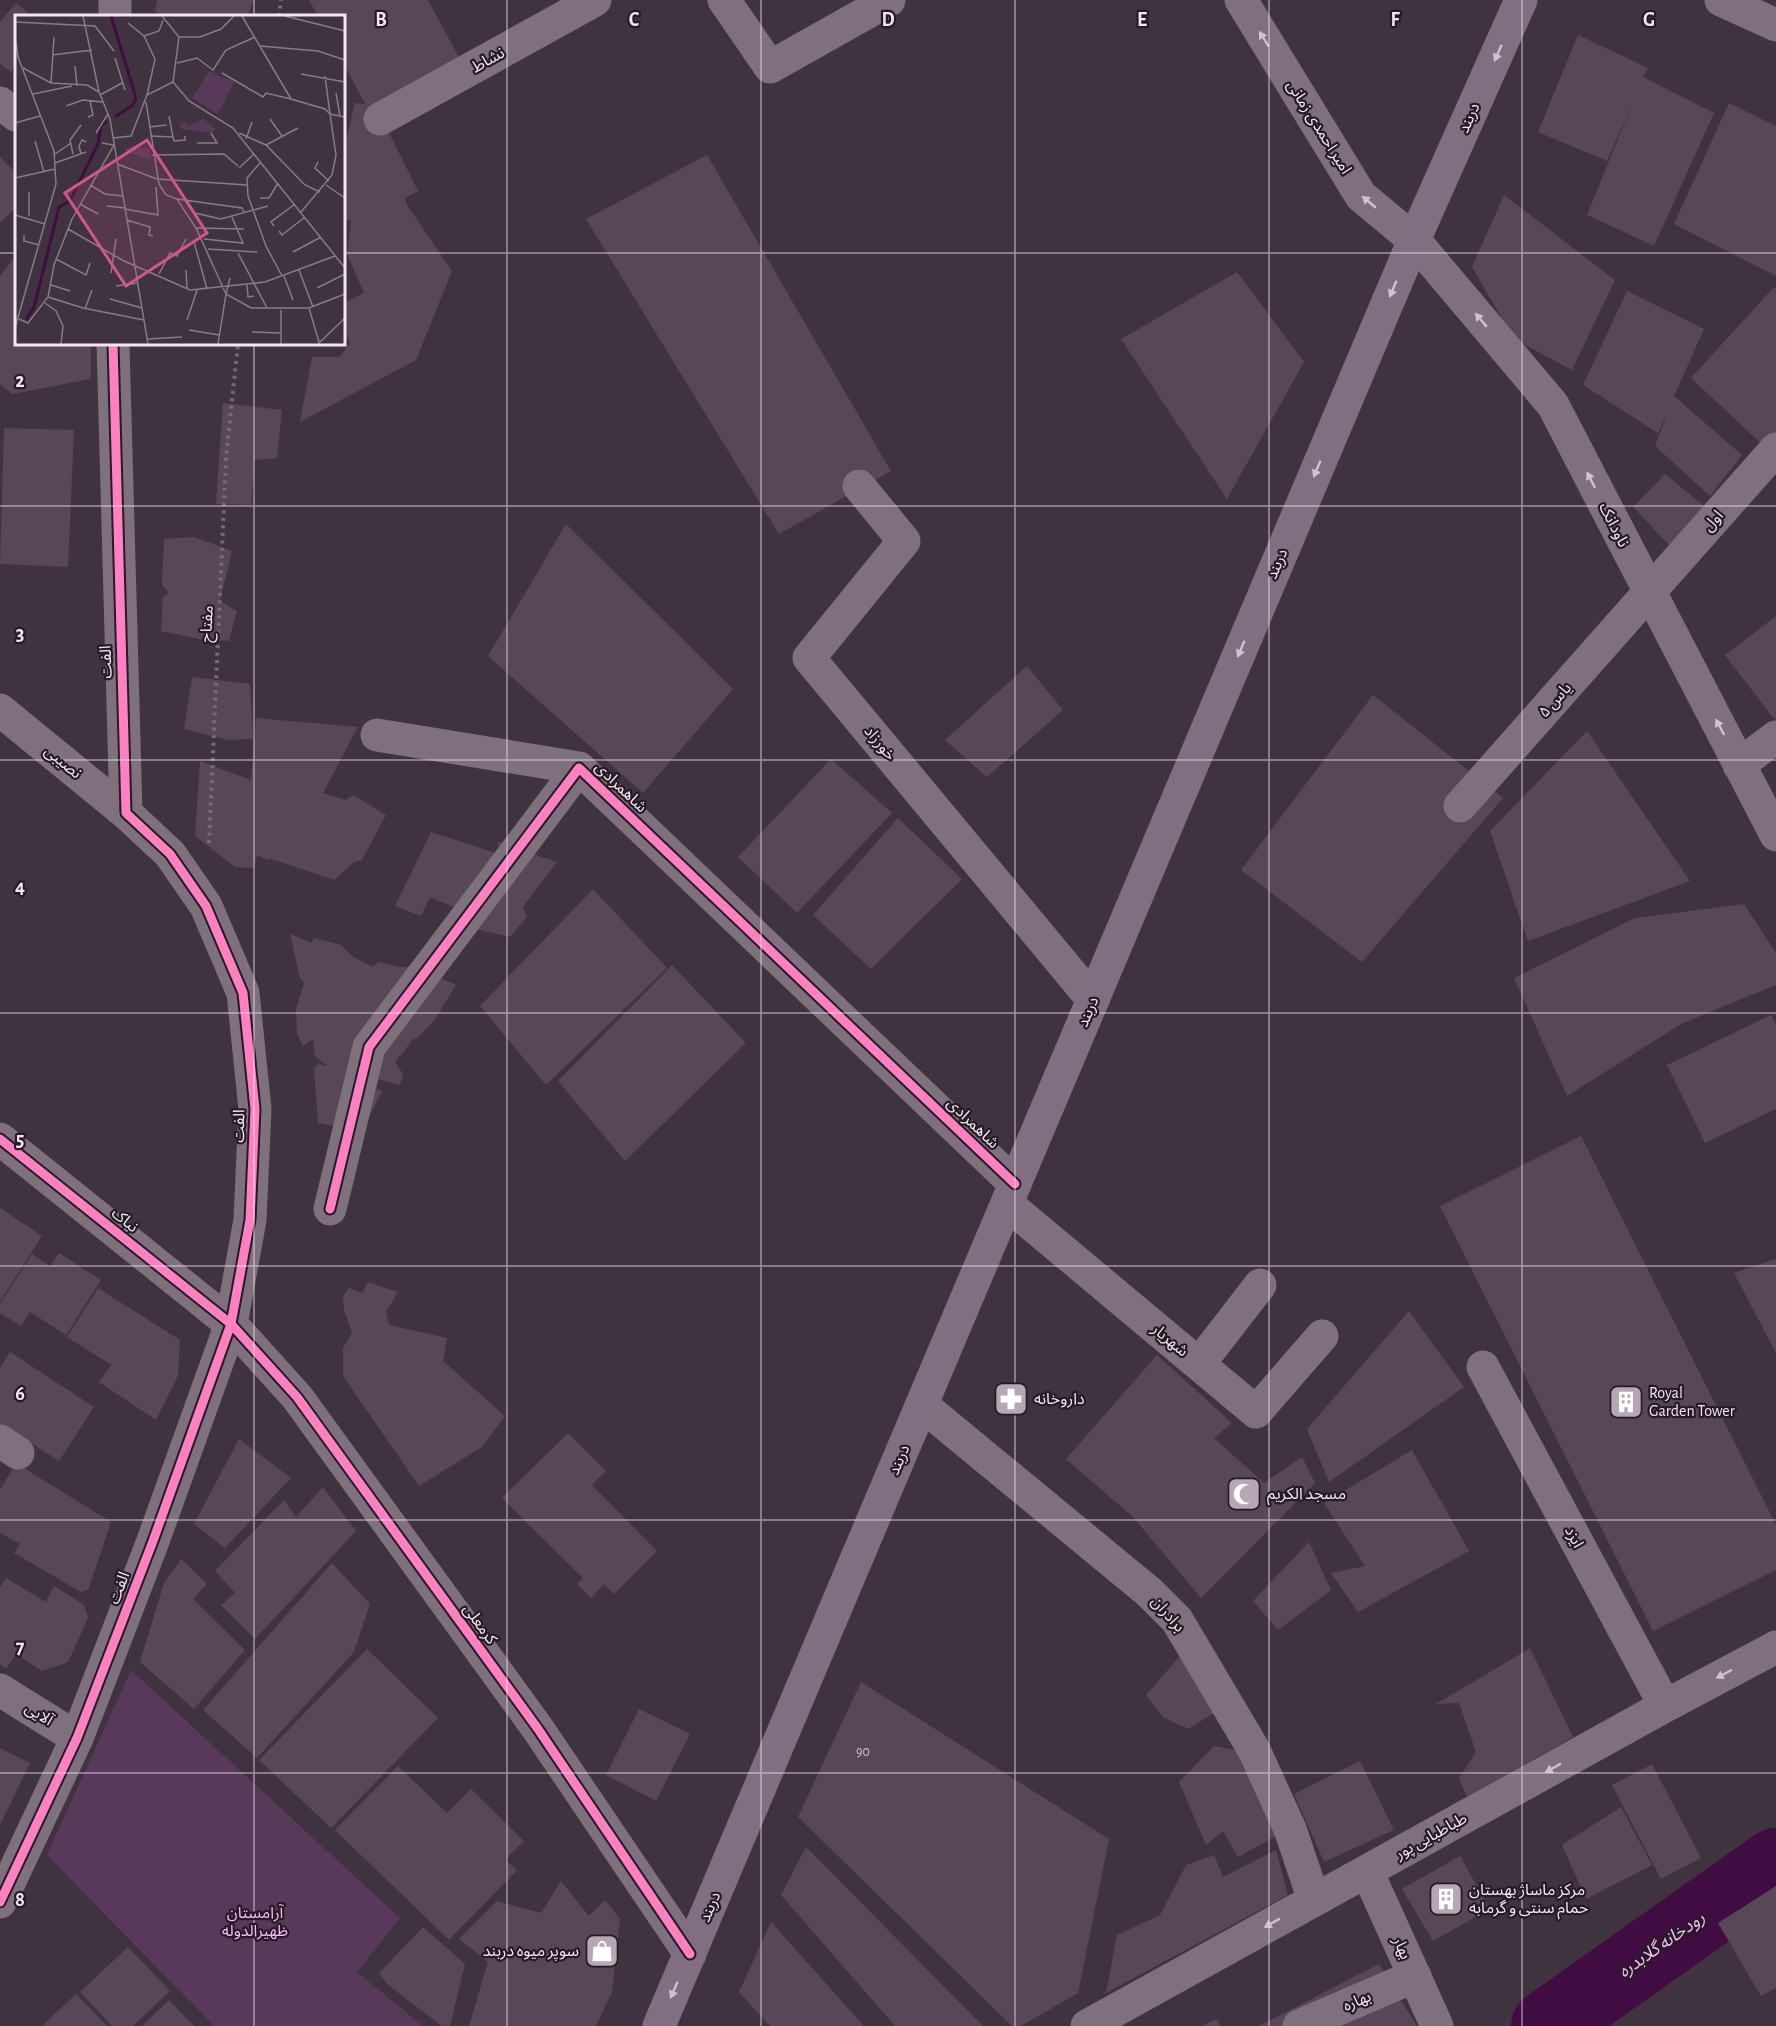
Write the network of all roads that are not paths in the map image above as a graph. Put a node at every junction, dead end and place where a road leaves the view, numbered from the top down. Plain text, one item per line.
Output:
1 (595, 0) edge
2 (724, 0) edge
3 (889, 0) edge
4 (1240, 0) edge
5 (1521, 0) edge
6 (1721, 0) edge
7 (1776, 25) edge
8 (0, 103) edge
9 (15, 114) edge
10 (380, 119) dead end
11 (1414, 240) junction
12 (113, 345) edge
13 (1776, 449) edge
14 (859, 486) dead end
15 (1650, 593) junction
16 (0, 710) edge
17 (377, 735) dead end
18 (1776, 736) edge
19 (1739, 765) junction
20 (579, 768) junction
21 (1460, 806) dead end
22 (126, 813) junction
23 (1776, 835) edge
24 (1093, 1000) junction
25 (0, 1139) edge
26 (1011, 1194) junction
27 (330, 1209) dead end
28 (1260, 1285) dead end
29 (231, 1324) junction
30 (1323, 1336) dead end
31 (1199, 1364) junction
32 (1483, 1367) dead end
33 (922, 1405) junction
34 (1776, 1647) edge
35 (0, 1690) edge
36 (1665, 1706) junction
37 (77, 1738) junction
38 (1367, 1871) junction
39 (1314, 1900) junction
40 (0, 1902) edge
41 (690, 1954) junction
42 (1415, 1976) junction
43 (659, 2026) edge
44 (1088, 2026) edge
45 (1299, 2026) edge
46 (1437, 2026) edge

1 - 10 street, نشاط
2 - 3 street
11 -> 4 street, امیر احمدی زمانی
5 -> 11 main road, دربند
6 - 7 street
8 - 9 street
15 -> 11 street, ناودانک
11 -> 24 main road, دربند
12 - 22 street, الفت
13 - 15 street, اول
14 - 24 street, خورزاد
19 -> 15 street, ناودانک
15 - 21 street, یاس ۵
16 - 22 street, نصیبی
17 - 20 street, شاهمرادی
18 - 19 street
19 - 23 street, ناودانک
20 - 26 street, شاهمرادی
20 - 27 street, شاهمرادی
22 - 29 street, الفت
24 - 26 main road, دربند
25 - 29 street, نیاک
26 - 31 street, شهریار
26 - 33 main road, دربند
28 - 31 street
29 - 37 street, الفت
29 - 41 street, کرمعلی
30 - 31 street, شهریار
32 - 36 street, ایزد
33 - 39 street, برادران
33 - 41 main road, دربند
34 -> 36 street, طباطبایی پور
35 - 37 street, آلایی
36 -> 38 street, طباطبایی پور
37 - 40 street, الفت
38 - 39 street, طباطبایی پور
38 - 42 street, بهار
39 -> 44 street, طباطبایی پور
41 -> 43 main road, دربند
42 - 45 street, بهاره
42 - 46 street, بهار

